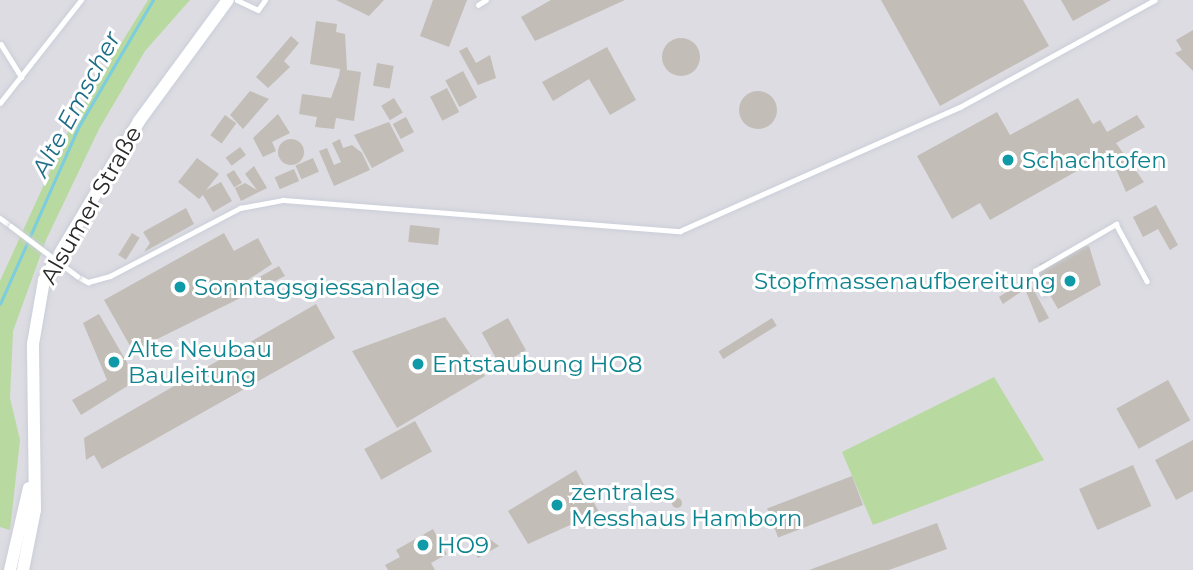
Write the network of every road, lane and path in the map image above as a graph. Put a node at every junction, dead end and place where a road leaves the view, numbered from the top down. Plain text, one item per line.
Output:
1 (81, 0) edge
2 (228, 0) edge
3 (237, 0) edge
4 (265, 0) edge
5 (486, 0) edge
6 (1154, 0) edge
7 (478, 5) dead end
8 (1, 44) edge
9 (22, 77) junction
10 (0, 103) edge
11 (0, 218) edge
12 (1147, 281) dead end
13 (1042, 294) dead end
14 (31, 481) junction
15 (10, 570) edge
16 (23, 570) edge

1 - 9 lane
2 - 14 street, Alsumer Straße
3 - 4 lane
5 - 7 lane
6 - 11 lane, bridge
8 - 9 lane
9 - 10 lane
12 - 13 lane
14 - 15 street, Alsumer Straße
14 - 16 street, Alsumer Straße

